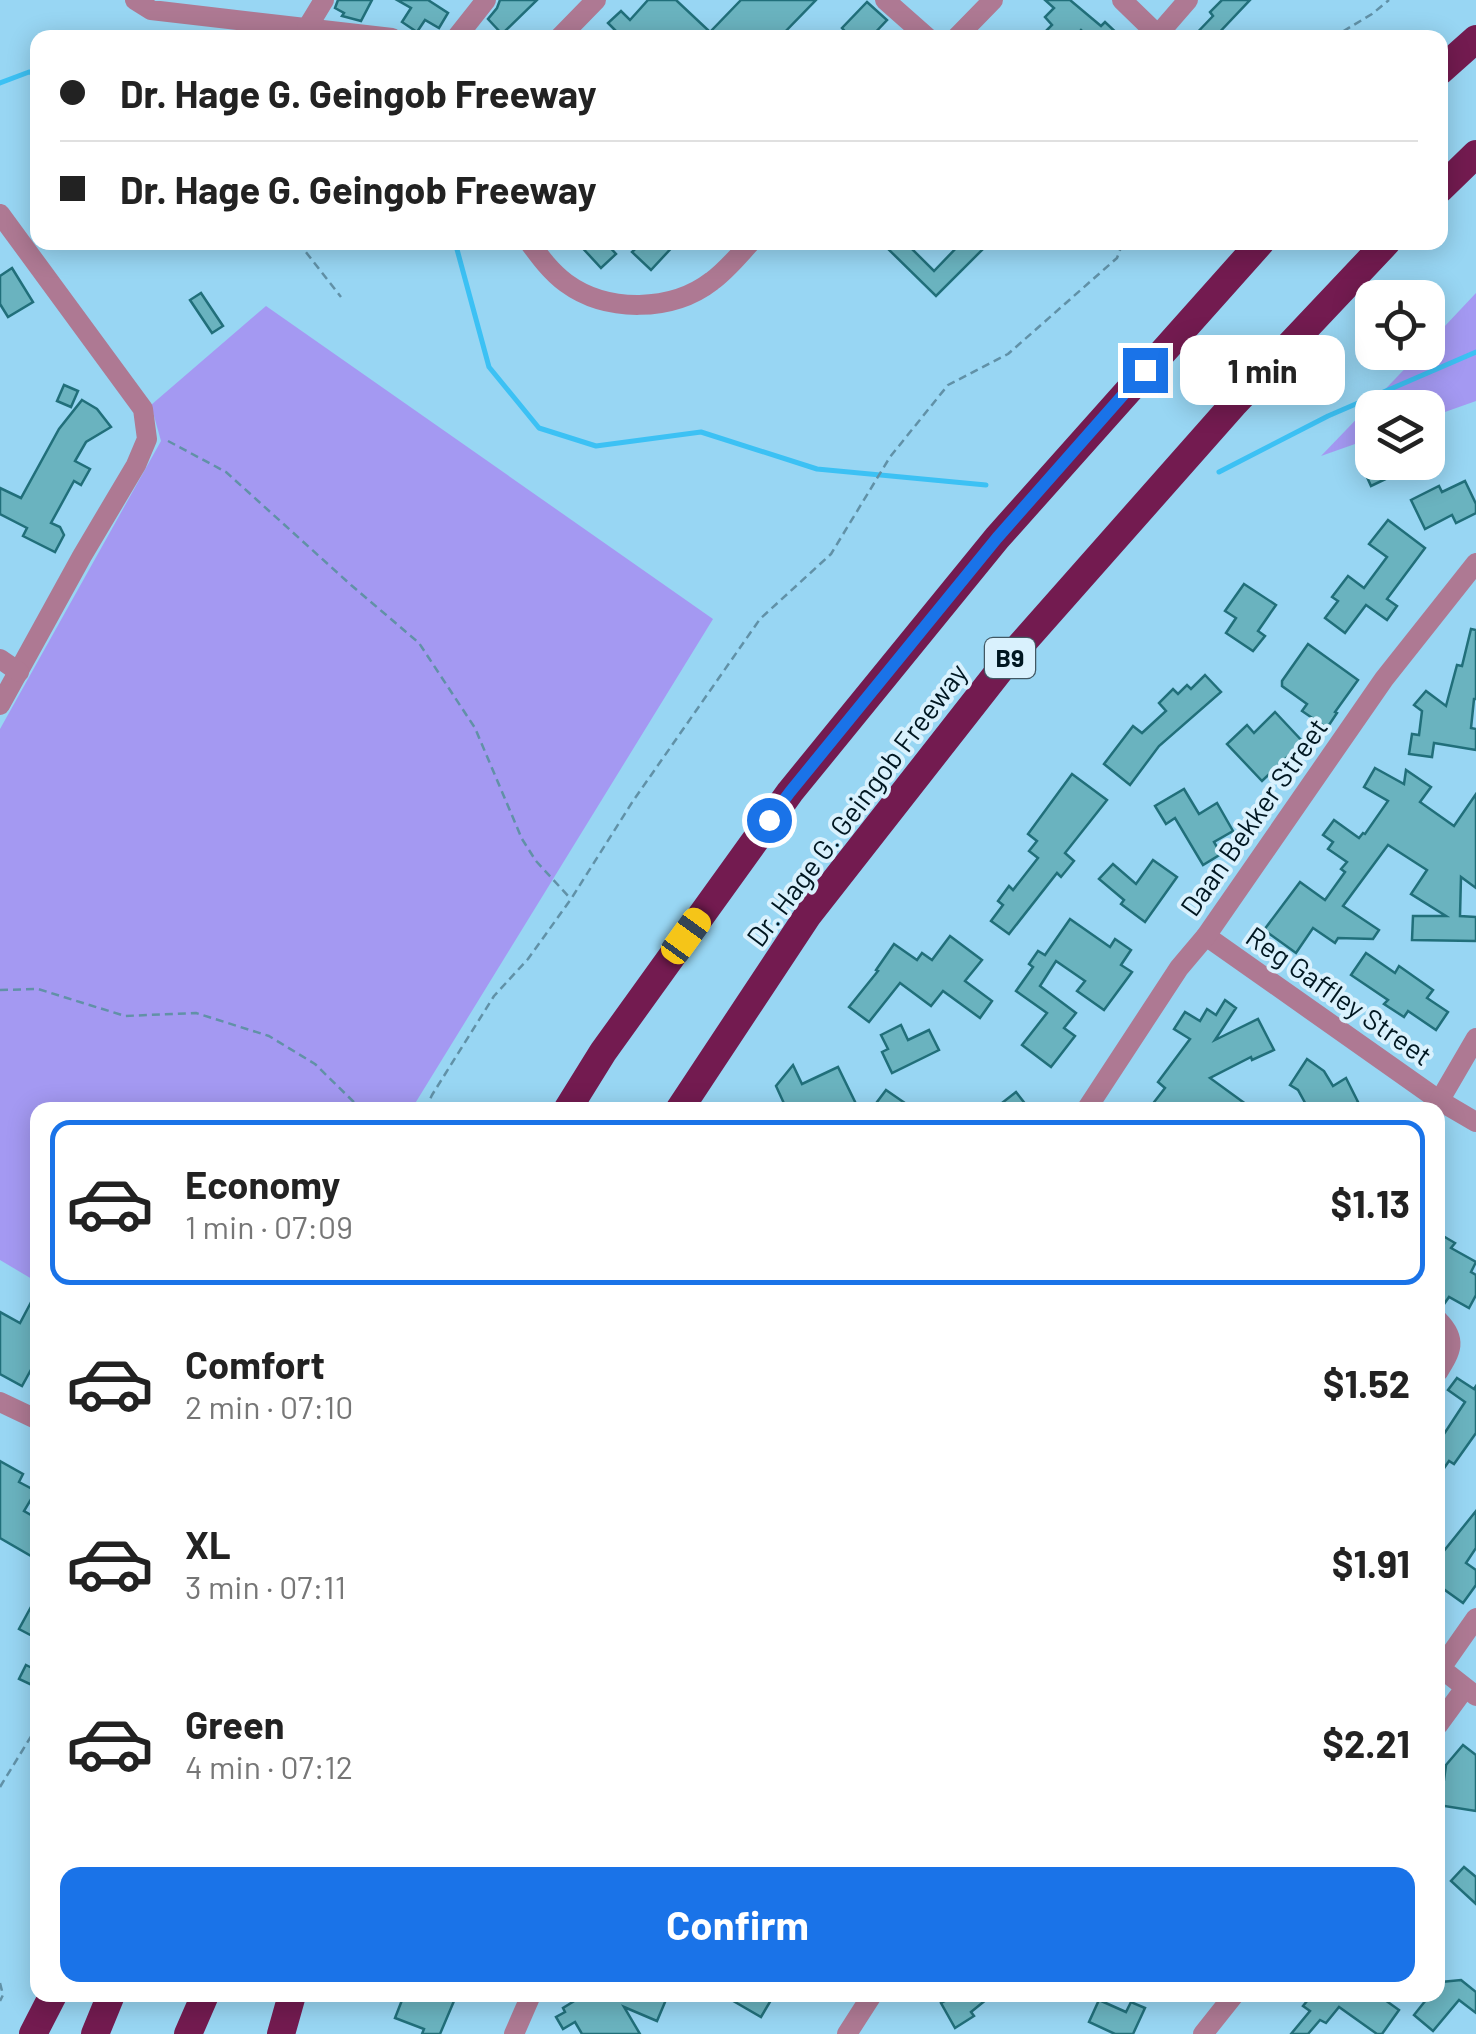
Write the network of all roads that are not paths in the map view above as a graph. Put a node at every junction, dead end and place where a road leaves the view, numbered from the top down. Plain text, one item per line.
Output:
1 (136, 0) edge
2 (324, 0) edge
3 (486, 0) edge
4 (596, 0) edge
5 (885, 0) edge
6 (994, 0) edge
7 (1122, 0) edge
8 (1188, 0) edge
9 (308, 28) junction
10 (325, 30) edge
11 (462, 30) edge
12 (567, 30) edge
13 (919, 30) edge
14 (964, 30) edge
15 (1150, 30) edge
16 (1161, 30) edge
17 (1476, 38) edge
18 (1448, 64) edge
19 (1476, 154) edge
20 (1448, 181) edge
21 (0, 215) edge
22 (535, 250) edge
23 (743, 250) edge
24 (1254, 250) edge
25 (1379, 250) edge
26 (1476, 562) edge
27 (0, 659) edge
28 (19, 672) junction
29 (0, 706) edge
30 (1206, 936) junction
31 (1476, 1038) edge
32 (572, 1102) edge
33 (684, 1102) edge
34 (1091, 1102) edge
35 (1433, 1102) edge
36 (1439, 1102) edge
37 (1445, 1108) edge
38 (1476, 1122) edge
39 (1445, 1327) edge
40 (1445, 1361) edge
41 (0, 1402) edge
42 (30, 1416) edge
43 (1476, 1618) edge
44 (1445, 1659) edge
45 (1445, 1672) edge
46 (1471, 1692) edge
47 (1445, 1718) edge
48 (49, 2002) edge
49 (107, 2002) edge
50 (202, 2002) edge
51 (290, 2002) edge
52 (528, 2002) edge
53 (868, 2002) edge
54 (1228, 2002) edge
55 (33, 2034) edge
56 (95, 2034) edge
57 (188, 2034) edge
58 (280, 2034) edge
59 (514, 2034) edge
60 (848, 2034) edge
61 (1203, 2034) edge

1 - 9 street
2 - 9 street
3 - 11 street
4 - 12 street
5 - 13 street
6 - 14 street
7 - 15 street
8 - 16 street
9 - 10 street
17 - 18 highway
19 - 20 highway
21 - 28 street
22 - 23 street
24 - 32 highway, Dr. Hage G. Geingob Freeway
25 - 33 highway, Dr. Hage G. Geingob Freeway / B9
26 - 30 street, Daan Bekker Street
27 - 28 street
28 - 29 street
30 - 34 street, Daan Bekker Street
30 - 35 street, Reg Gaffley Street
31 - 36 street
37 - 38 street, Reg Gaffley Street
39 - 40 street
41 - 42 street
43 - 44 street
45 - 46 street
46 - 47 street
48 - 55 highway
49 - 56 highway
50 - 57 highway
51 - 58 highway
52 - 59 street
53 - 60 street
54 - 61 street

